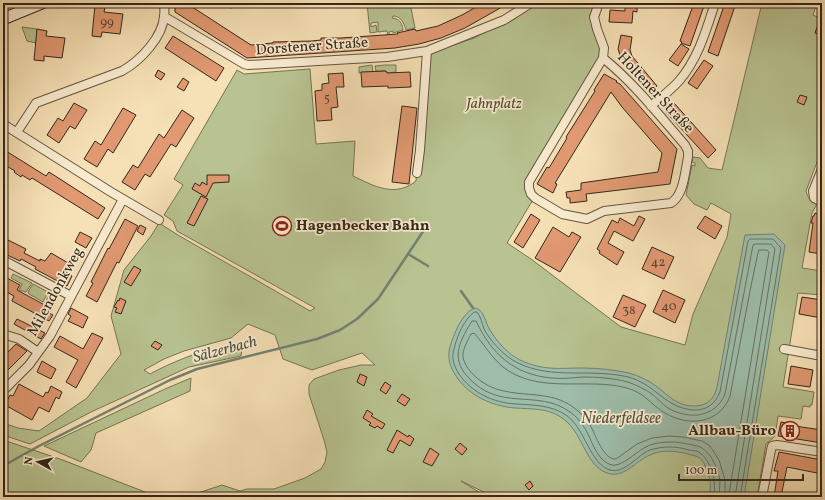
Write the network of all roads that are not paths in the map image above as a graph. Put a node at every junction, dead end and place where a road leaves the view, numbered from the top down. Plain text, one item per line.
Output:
1 (42, 3) edge
2 (164, 3) edge
3 (531, 3) edge
4 (599, 3) edge
5 (715, 3) edge
6 (164, 17) junction
7 (3, 19) edge
8 (427, 51) junction
9 (603, 58) junction
10 (651, 106) junction
11 (3, 124) edge
12 (17, 132) junction
13 (822, 169) edge
14 (417, 173) dead end
15 (123, 199) junction
16 (822, 202) edge
17 (159, 220) dead end
18 (3, 260) edge
19 (71, 296) junction
20 (3, 334) edge
21 (784, 349) dead end
22 (38, 352) junction
23 (822, 356) edge
24 (3, 391) edge
25 (822, 452) edge
26 (762, 497) edge

1 - 7 main road
2 - 6 street
3 - 8 street
4 - 9 street
5 - 10 street
6 - 8 street, Dorstener Straße
6 - 12 street
8 - 14 street
9 - 10 street, Holtener Straße
9 - 10 street, Holtener Straße
11 - 12 street
12 - 15 street
13 - 16 street
15 - 17 street
15 - 19 street, Milendonkweg
18 - 19 street
19 - 22 street, Milendonkweg
20 - 22 street
21 - 23 street
22 - 24 street, Milendonkweg
25 - 26 street

